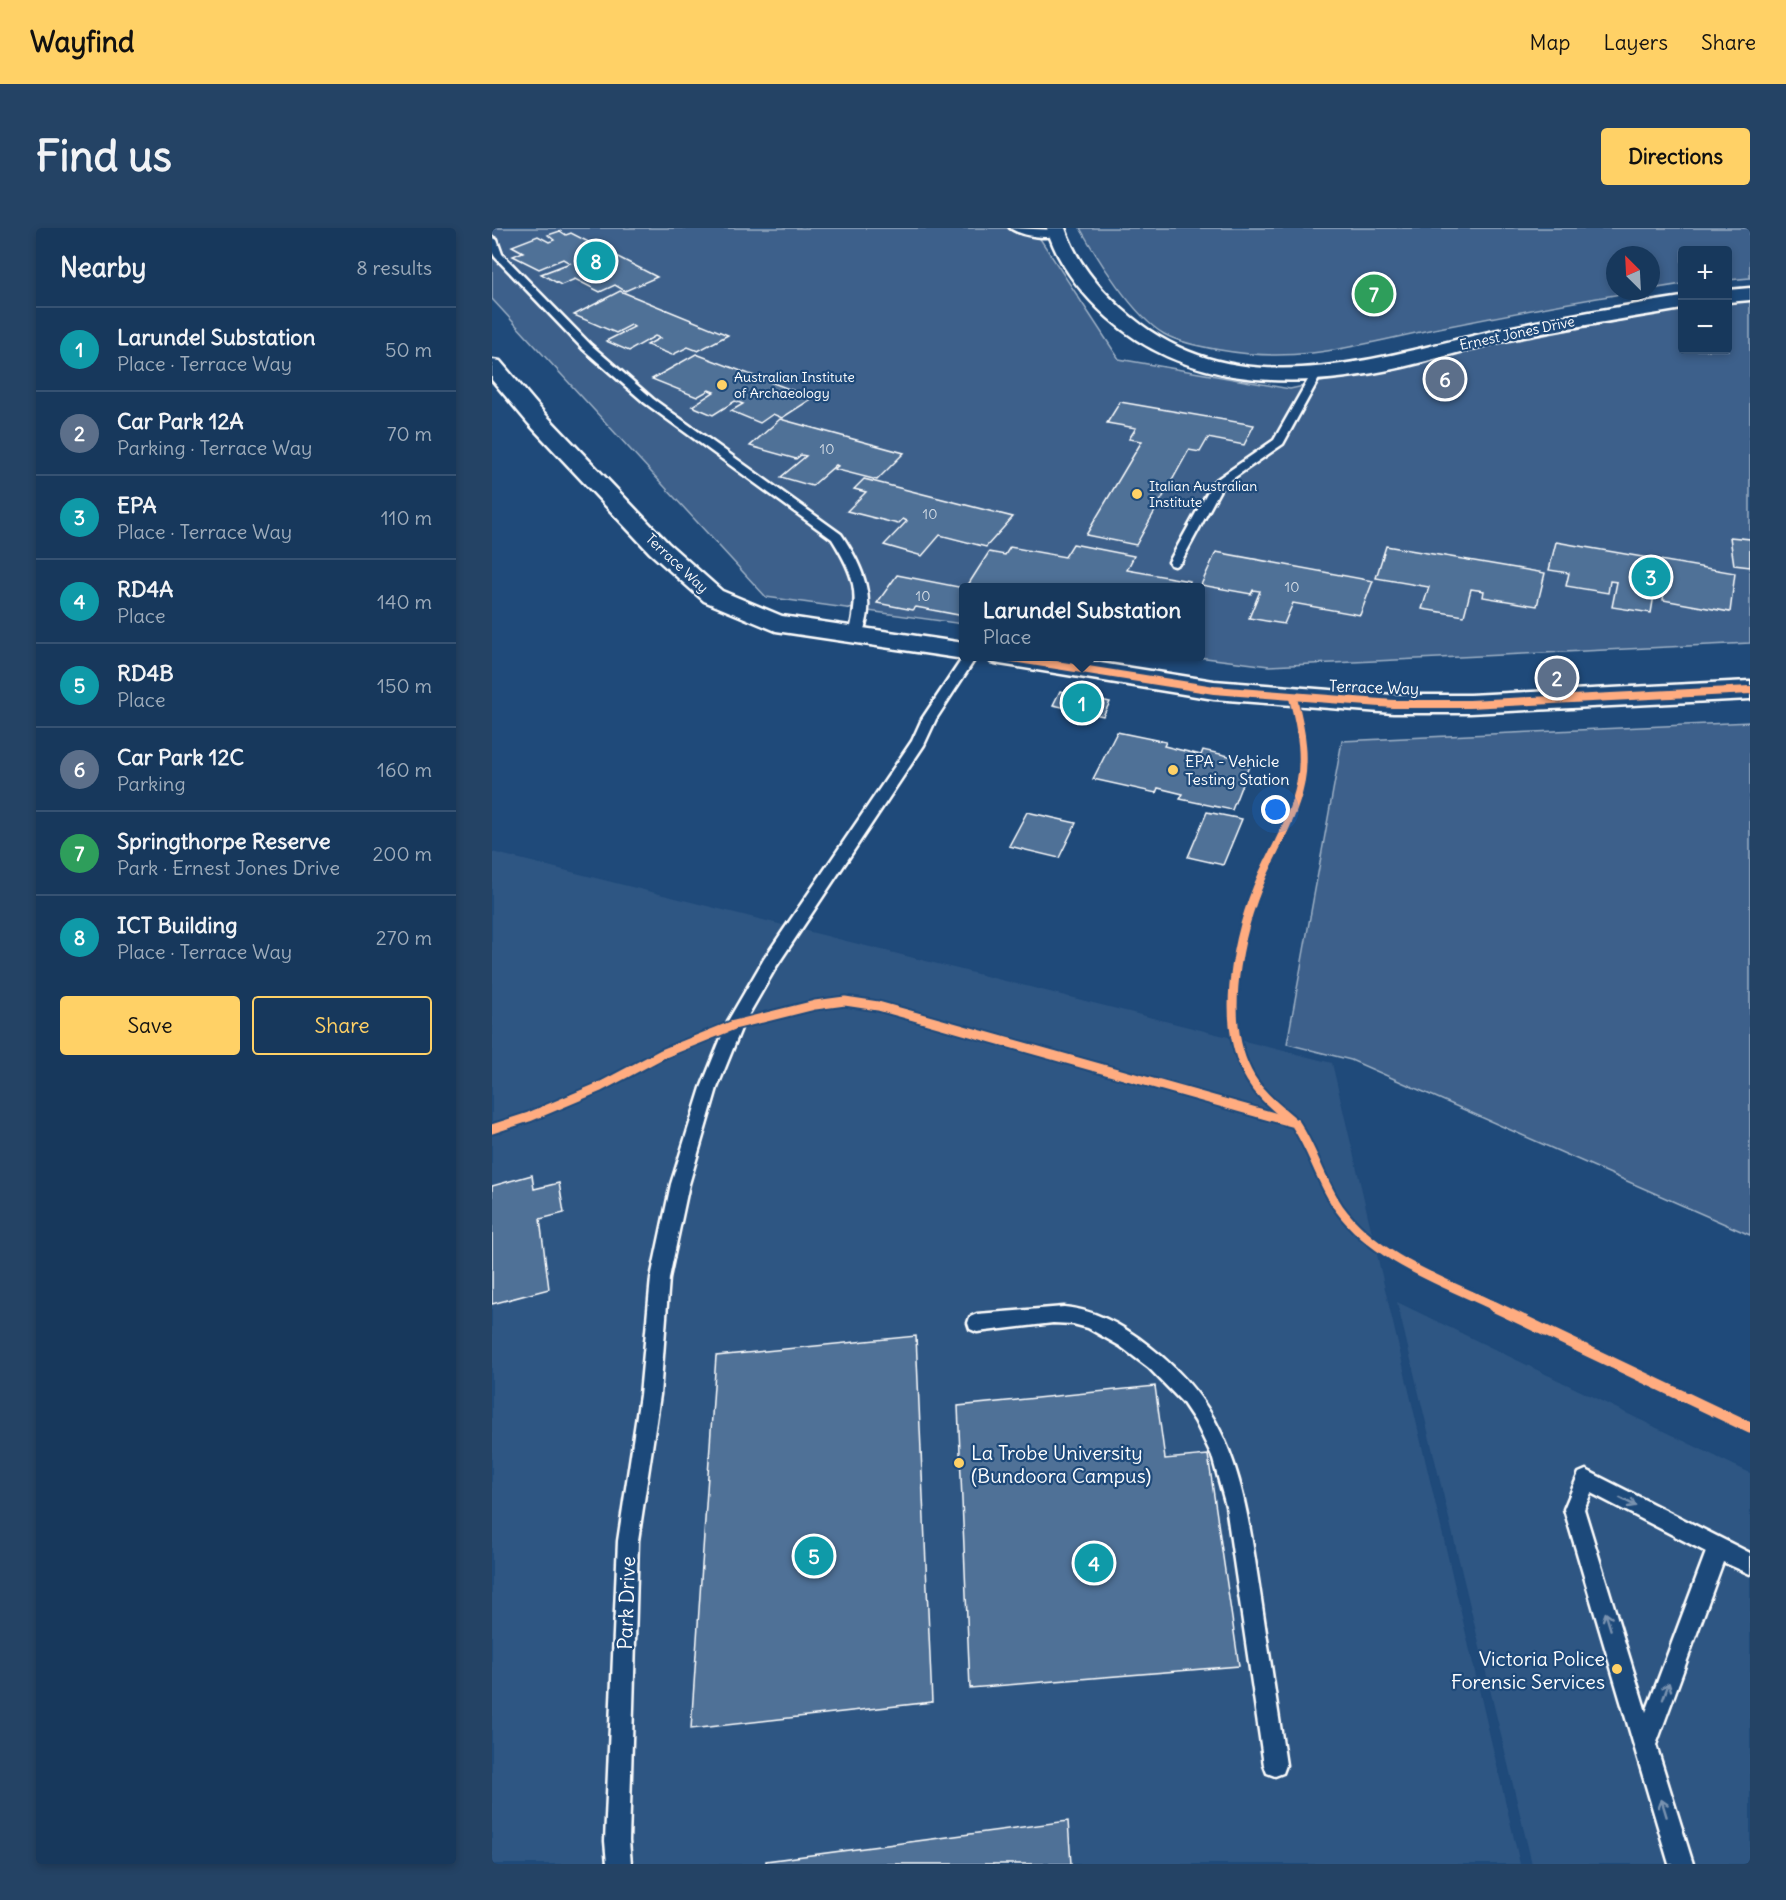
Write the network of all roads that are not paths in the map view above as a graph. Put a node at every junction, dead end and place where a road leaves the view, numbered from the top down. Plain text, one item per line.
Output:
1 (1015, 228) edge
2 (1057, 230) edge
3 (492, 240) edge
4 (498, 261) edge
5 (1750, 294) edge
6 (1732, 296) edge
7 (1678, 304) edge
8 (492, 366) edge
9 (1317, 373) junction
10 (1175, 562) dead end
11 (855, 634) junction
12 (959, 650) edge
13 (967, 661) edge
14 (1026, 661) edge
15 (1750, 690) edge
16 (977, 1323) dead end
17 (1718, 1548) junction
18 (1750, 1564) edge
19 (1646, 1746) junction
20 (1275, 1765) dead end
21 (619, 1864) edge
22 (1680, 1864) edge

1 - 2 lane
2 - 9 street, Ernest Jones Drive
3 - 4 lane
4 - 11 lane
5 - 6 street
7 - 9 street, Ernest Jones Drive
8 - 11 street, Terrace Way
9 - 10 lane
11 - 12 street, Terrace Way
13 - 21 lane, Park Drive
14 - 15 street, Terrace Way
16 - 20 lane
17 - 18 lane
19 -> 17 lane
19 -> 17 lane
22 -> 19 lane

